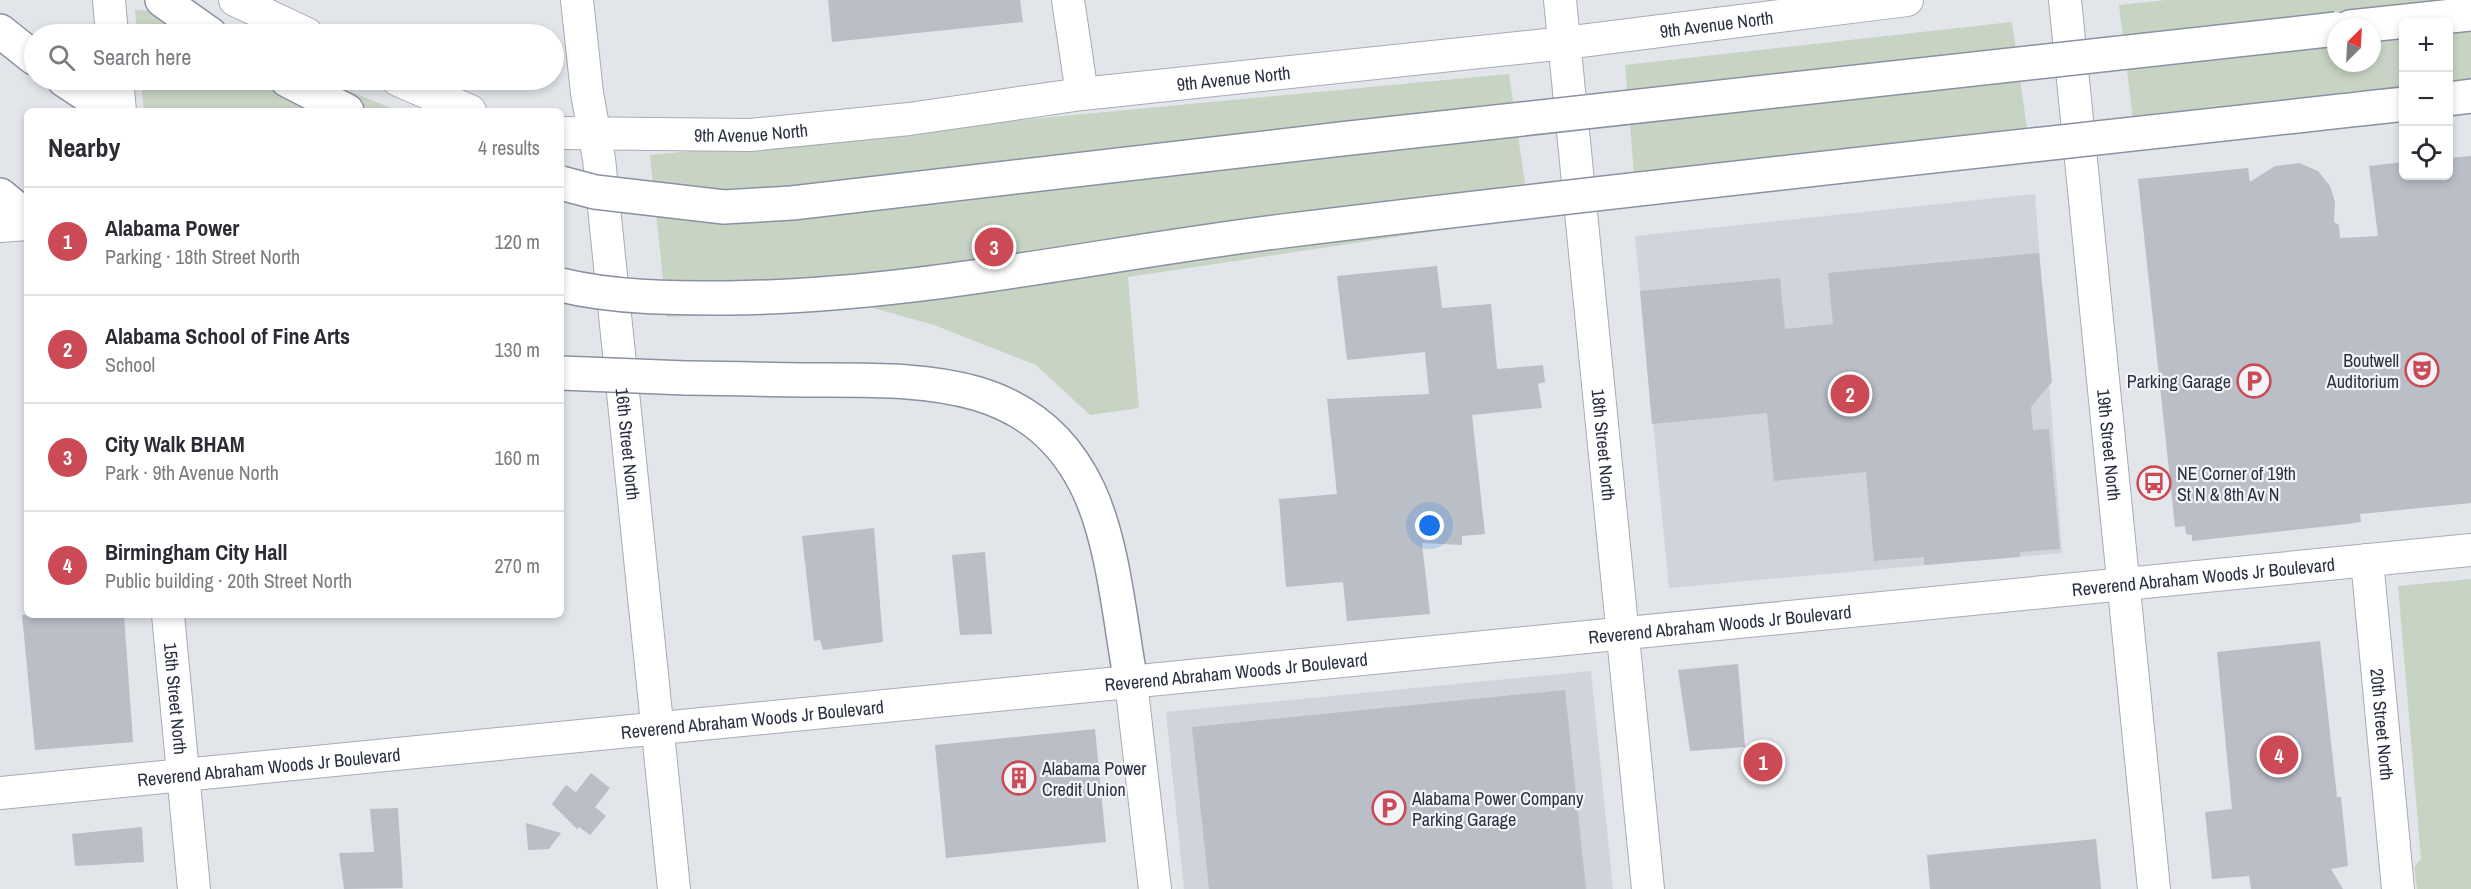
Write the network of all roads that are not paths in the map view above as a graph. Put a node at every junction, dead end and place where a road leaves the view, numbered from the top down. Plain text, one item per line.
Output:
1 (109, 0) edge
2 (162, 0) edge
3 (235, 0) edge
4 (577, 0) edge
5 (1068, 0) edge
6 (1560, 0) edge
7 (1907, 0) edge
8 (2065, 0) edge
9 (2471, 14) edge
10 (111, 24) edge
11 (196, 24) edge
12 (286, 24) edge
13 (2381, 24) edge
14 (2327, 29) edge
15 (0, 31) edge
16 (1565, 43) junction
17 (24, 50) edge
18 (79, 90) edge
19 (118, 90) edge
20 (306, 90) edge
21 (421, 90) edge
22 (1082, 94) junction
23 (2471, 96) edge
24 (2453, 98) edge
25 (2399, 104) edge
26 (106, 108) edge
27 (120, 108) edge
28 (341, 108) edge
29 (463, 108) edge
30 (564, 133) edge
31 (596, 134) junction
32 (564, 184) edge
33 (0, 195) edge
34 (24, 215) edge
35 (24, 224) edge
36 (0, 226) edge
37 (564, 286) edge
38 (564, 373) edge
39 (2471, 550) edge
40 (2367, 560) junction
41 (2124, 585) junction
42 (168, 618) edge
43 (1624, 633) junction
44 (1131, 682) junction
45 (657, 729) junction
46 (183, 775) junction
47 (0, 793) edge
48 (194, 889) edge
49 (674, 889) edge
50 (1155, 889) edge
51 (1648, 889) edge
52 (2154, 889) edge
53 (2398, 889) edge

1 - 10 street
2 - 11 highway
3 - 12 street
4 - 31 street, 16th Street North
5 - 22 street
6 - 16 street, 18th Street North
7 - 16 street, 9th Avenue North
8 - 41 street, 19th Street North
9 - 13 highway
14 - 32 highway, bridge
15 - 17 highway
16 - 22 street, 9th Avenue North
16 - 43 street, 18th Street North
18 - 26 highway
19 - 27 street
20 - 28 highway
21 - 29 street
22 - 31 street, 9th Avenue North
23 - 24 highway
25 - 37 highway, bridge
30 - 31 street, 9th Avenue North
31 - 45 street, 16th Street North
33 - 34 highway
35 - 36 street
38 - 44 highway, bridge
39 - 40 street, Reverend Abraham Woods Jr Boulevard
40 - 41 street, Reverend Abraham Woods Jr Boulevard
40 - 53 street, 20th Street North
41 - 43 street, Reverend Abraham Woods Jr Boulevard
41 - 52 street, 19th Street North
42 - 46 street, 15th Street North
43 - 44 street, Reverend Abraham Woods Jr Boulevard
43 - 51 street, 18th Street North
44 - 45 street, Reverend Abraham Woods Jr Boulevard
44 - 50 street
45 - 46 street, Reverend Abraham Woods Jr Boulevard
45 - 49 street, 16th Street North
46 - 47 street, Reverend Abraham Woods Jr Boulevard
46 - 48 street, 15th Street North

